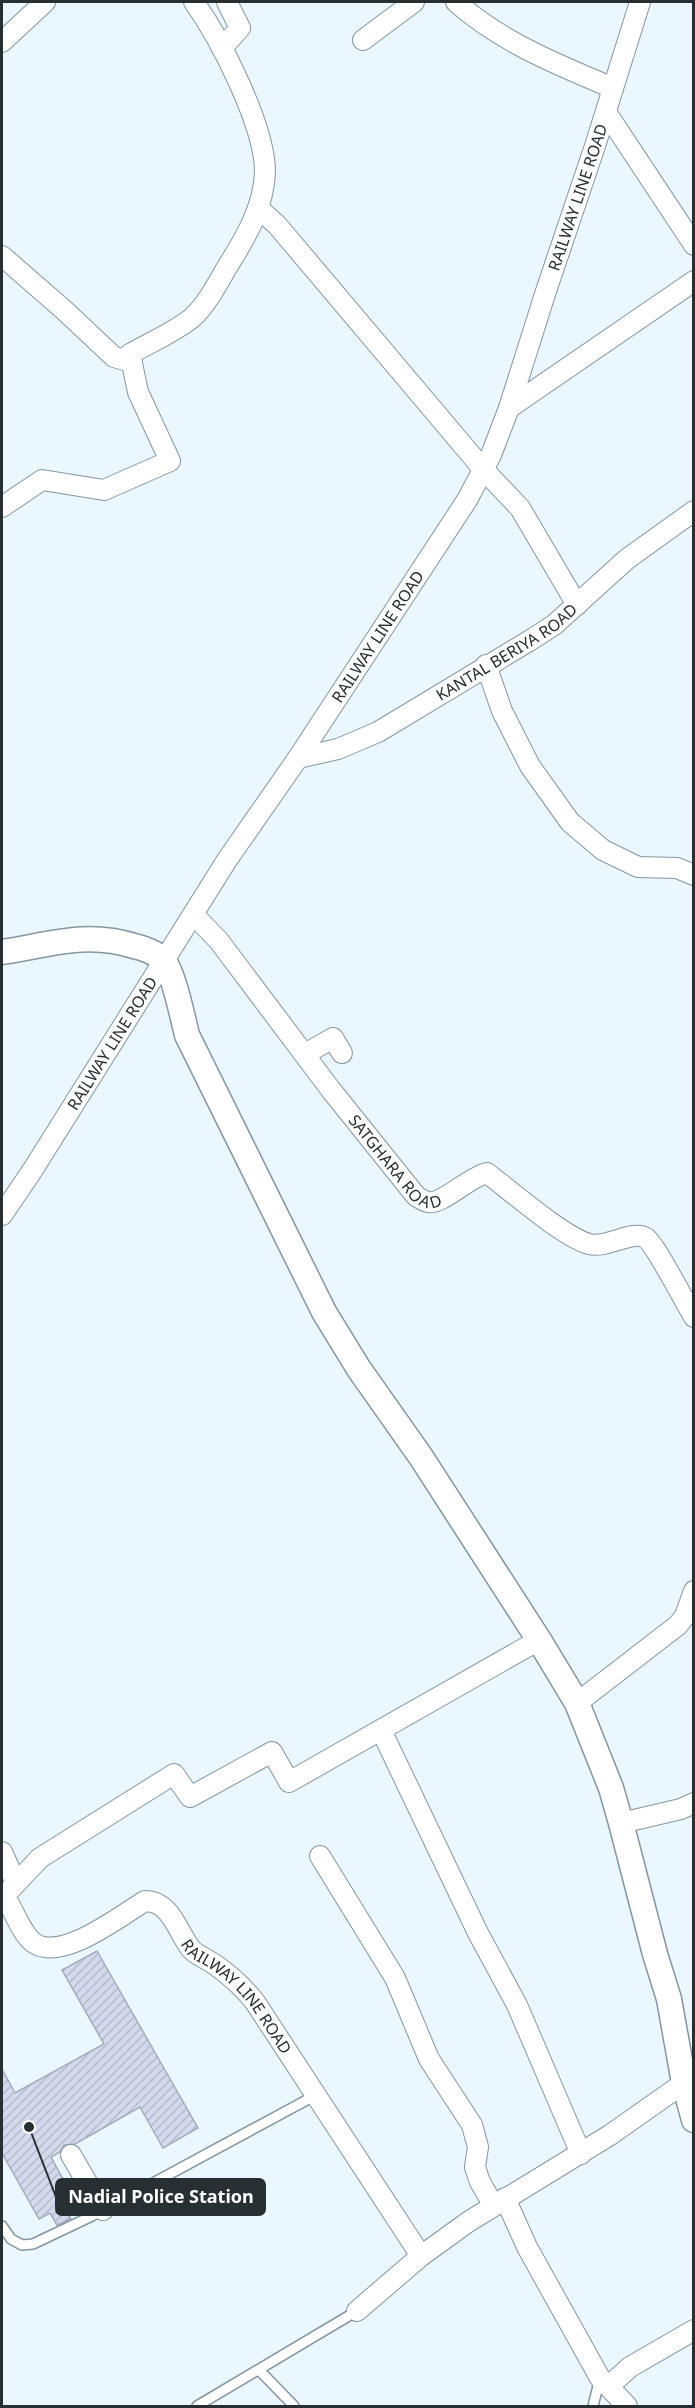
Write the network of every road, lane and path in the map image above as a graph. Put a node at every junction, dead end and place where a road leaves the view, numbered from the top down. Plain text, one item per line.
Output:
1 (45, 2) edge
2 (194, 2) edge
3 (227, 2) edge
4 (414, 2) edge
5 (456, 2) edge
6 (640, 2) edge
7 (363, 40) dead end
8 (2, 42) edge
9 (222, 48) junction
10 (613, 88) junction
11 (606, 112) junction
12 (258, 208) junction
13 (693, 245) edge
14 (2, 256) edge
15 (693, 281) edge
16 (132, 362) junction
17 (509, 408) junction
18 (483, 469) junction
19 (2, 507) edge
20 (693, 511) edge
21 (577, 605) junction
22 (486, 665) junction
23 (298, 758) junction
24 (693, 874) edge
25 (194, 915) junction
26 (2, 952) edge
27 (164, 960) junction
28 (342, 1053) dead end
29 (305, 1054) junction
30 (2, 1215) edge
31 (693, 1317) edge
32 (693, 1591) edge
33 (539, 1640) junction
34 (577, 1703) junction
35 (381, 1730) junction
36 (693, 1803) edge
37 (621, 1823) junction
38 (2, 1852) edge
39 (320, 1856) dead end
40 (7, 1890) edge
41 (686, 2067) edge
42 (316, 2095) junction
43 (693, 2120) edge
44 (580, 2154) junction
45 (72, 2155) dead end
46 (499, 2202) junction
47 (103, 2210) junction
48 (2, 2226) edge
49 (421, 2256) junction
50 (357, 2311) joint
51 (693, 2330) edge
52 (259, 2370) junction
53 (605, 2382) junction
54 (197, 2406) edge
55 (294, 2406) edge
56 (593, 2406) edge
57 (627, 2406) edge

1 - 8 street
2 - 9 street
3 - 9 street
4 - 7 street
5 - 10 street
6 - 10 street, RAILWAY LINE ROAD
9 - 12 street
10 - 11 street, RAILWAY LINE ROAD
11 - 13 street
11 - 17 street, RAILWAY LINE ROAD
12 - 16 street
12 - 18 street
14 - 16 street
15 - 17 street
16 - 19 street
17 - 18 street, RAILWAY LINE ROAD
18 - 21 street
18 - 23 street, RAILWAY LINE ROAD
20 - 21 street, KANTAL BERIYA ROAD
21 - 22 street, KANTAL BERIYA ROAD
22 - 23 street, KANTAL BERIYA ROAD
22 - 24 street
23 - 25 street, RAILWAY LINE ROAD
25 - 27 street, RAILWAY LINE ROAD
25 - 29 street, SATGHARA ROAD
26 - 27 street
27 - 30 street, RAILWAY LINE ROAD
27 - 33 street
28 - 29 street
29 - 31 street, SATGHARA ROAD
32 - 34 street
33 - 34 street
33 - 35 street
34 - 37 street
35 - 40 street
35 - 44 street
36 - 37 street
37 - 41 street
38 - 40 street
39 - 46 street
40 - 42 street, RAILWAY LINE ROAD
41 - 43 street
41 - 44 street
42 - 47 lane
42 - 49 street, RAILWAY LINE ROAD
44 - 46 street
45 - 47 street
46 - 49 street
46 - 53 street
47 - 48 lane
49 - 50 street
50 - 52 lane
51 - 53 street
52 - 54 lane
52 - 55 lane
53 - 56 lane
53 - 57 street

